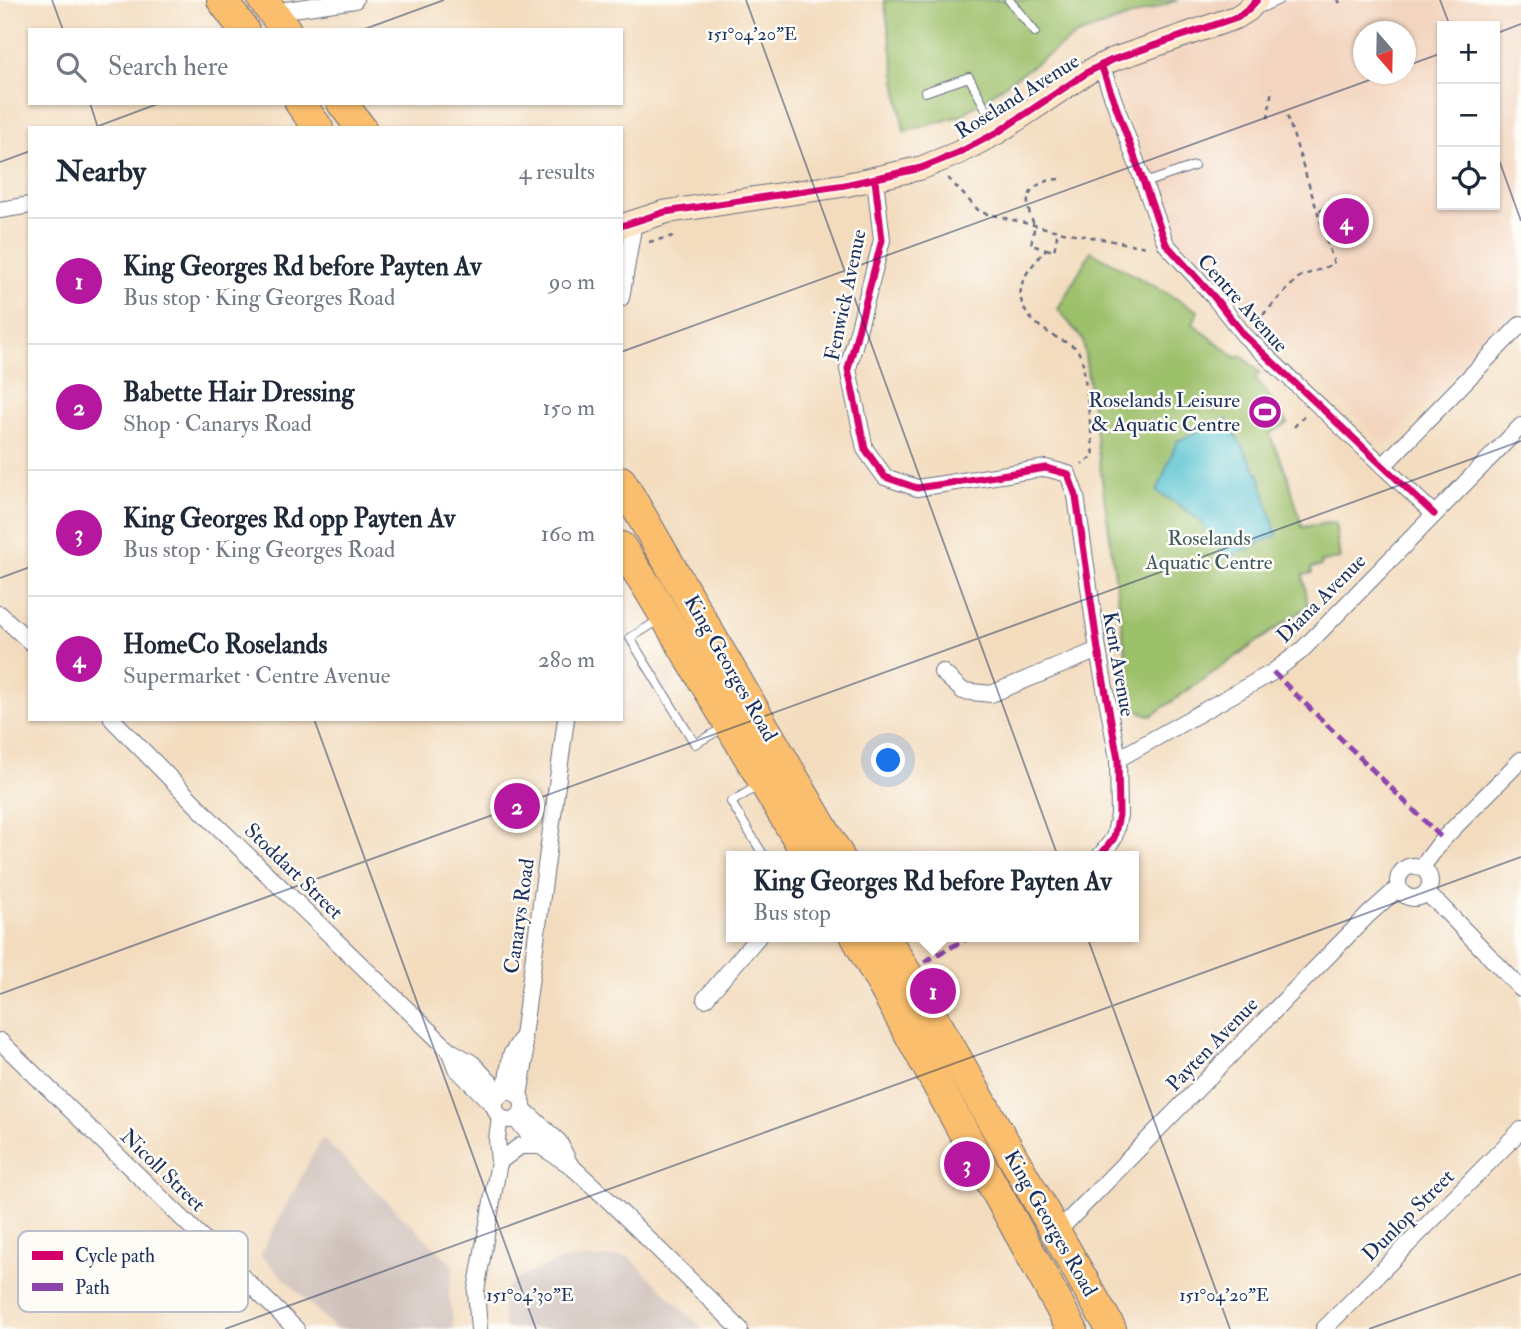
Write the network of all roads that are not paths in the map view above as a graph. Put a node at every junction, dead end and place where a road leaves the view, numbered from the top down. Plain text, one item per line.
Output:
1 (222, 0) edge
2 (355, 0) edge
3 (1009, 0) edge
4 (1257, 0) edge
5 (1279, 0) edge
6 (273, 14) edge
7 (1237, 17) junction
8 (243, 28) edge
9 (1035, 32) dead end
10 (1101, 65) junction
11 (925, 92) dead end
12 (301, 105) edge
13 (344, 105) edge
14 (317, 126) edge
15 (359, 126) edge
16 (998, 132) junction
17 (1194, 166) dead end
18 (875, 180) junction
19 (1144, 183) junction
20 (28, 205) edge
21 (0, 210) edge
22 (628, 224) edge
23 (623, 277) edge
24 (1521, 324) edge
25 (1521, 426) edge
26 (1384, 465) junction
27 (1068, 474) joint
28 (623, 484) edge
29 (1434, 514) junction
30 (623, 552) edge
31 (635, 583) edge
32 (0, 614) edge
33 (665, 617) junction
34 (28, 640) edge
35 (1098, 650) junction
36 (942, 672) dead end
37 (113, 721) edge
38 (566, 721) edge
39 (729, 724) junction
40 (1118, 759) junction
41 (1521, 760) edge
42 (764, 783) junction
43 (761, 851) edge
44 (805, 851) edge
45 (836, 851) edge
46 (1104, 851) edge
47 (1422, 867) junction
48 (1398, 888) junction
49 (1426, 893) junction
50 (754, 942) edge
51 (859, 942) edge
52 (888, 942) edge
53 (1521, 989) edge
54 (705, 999) dead end
55 (523, 1035) junction
56 (0, 1041) edge
57 (449, 1050) junction
58 (472, 1063) junction
59 (509, 1065) junction
60 (509, 1107) junction
61 (1521, 1130) edge
62 (540, 1146) junction
63 (499, 1161) junction
64 (570, 1165) junction
65 (195, 1231) edge
66 (1057, 1232) junction
67 (248, 1282) edge
68 (1327, 1328) edge
69 (296, 1329) edge
70 (479, 1329) edge
71 (740, 1329) edge
72 (1072, 1329) edge
73 (1111, 1329) edge

1 - 8 highway
2 - 6 street
3 - 9 lane
4 - 7 street, Roseland Avenue
5 - 7 lane
7 - 10 street, Roseland Avenue
10 - 16 street, Roseland Avenue
10 - 19 street, Centre Avenue
11 - 16 lane
12 - 14 highway
13 - 15 highway
16 - 18 street, Roseland Avenue
17 - 19 lane
18 - 22 street, Roseland Avenue
18 - 27 street, Fenwick Avenue
19 - 26 street, Centre Avenue
20 - 21 street
22 - 23 street
24 - 26 street
25 - 29 street, Diana Avenue
26 - 29 street, Centre Avenue
27 - 35 street, Kent Avenue
28 - 45 highway, King Georges Road
29 - 40 street, Diana Avenue
30 - 31 highway, King Georges Road
31 - 33 highway, King Georges Road
32 - 34 street
33 - 39 highway, King Georges Road
33 - 39 lane
35 - 36 street
35 - 40 street, Kent Avenue
37 - 57 street, Stoddart Street
38 - 55 street, Canarys Road
39 - 42 highway, King Georges Road
40 - 46 street, Kent Avenue
41 - 47 street
42 - 43 lane
42 - 44 highway, King Georges Road
47 - 48 street
47 - 49 street
48 - 49 street
48 - 66 street, Payten Avenue
49 - 53 street
50 - 54 street
51 - 72 highway, King Georges Road
52 - 66 highway, King Georges Road
55 - 59 street, Canarys Road
55 - 60 street, Canarys Road
56 - 65 street, Nicoll Street
57 - 58 street, Stoddart Street
57 - 60 street, Stoddart Street
58 - 59 street, Stoddart Street
58 - 60 street, Stoddart Street
59 - 60 street, Canarys Road
60 - 62 street, Stoddart Street
60 - 63 street, Canarys Road
60 - 64 street, Stoddart Street
61 - 68 street, Dunlop Street
62 - 63 street
62 - 64 street, Stoddart Street
63 - 70 street, Canarys Road
64 - 71 street, Stoddart Street
66 - 73 highway, King Georges Road
67 - 69 street, Nicoll Street

